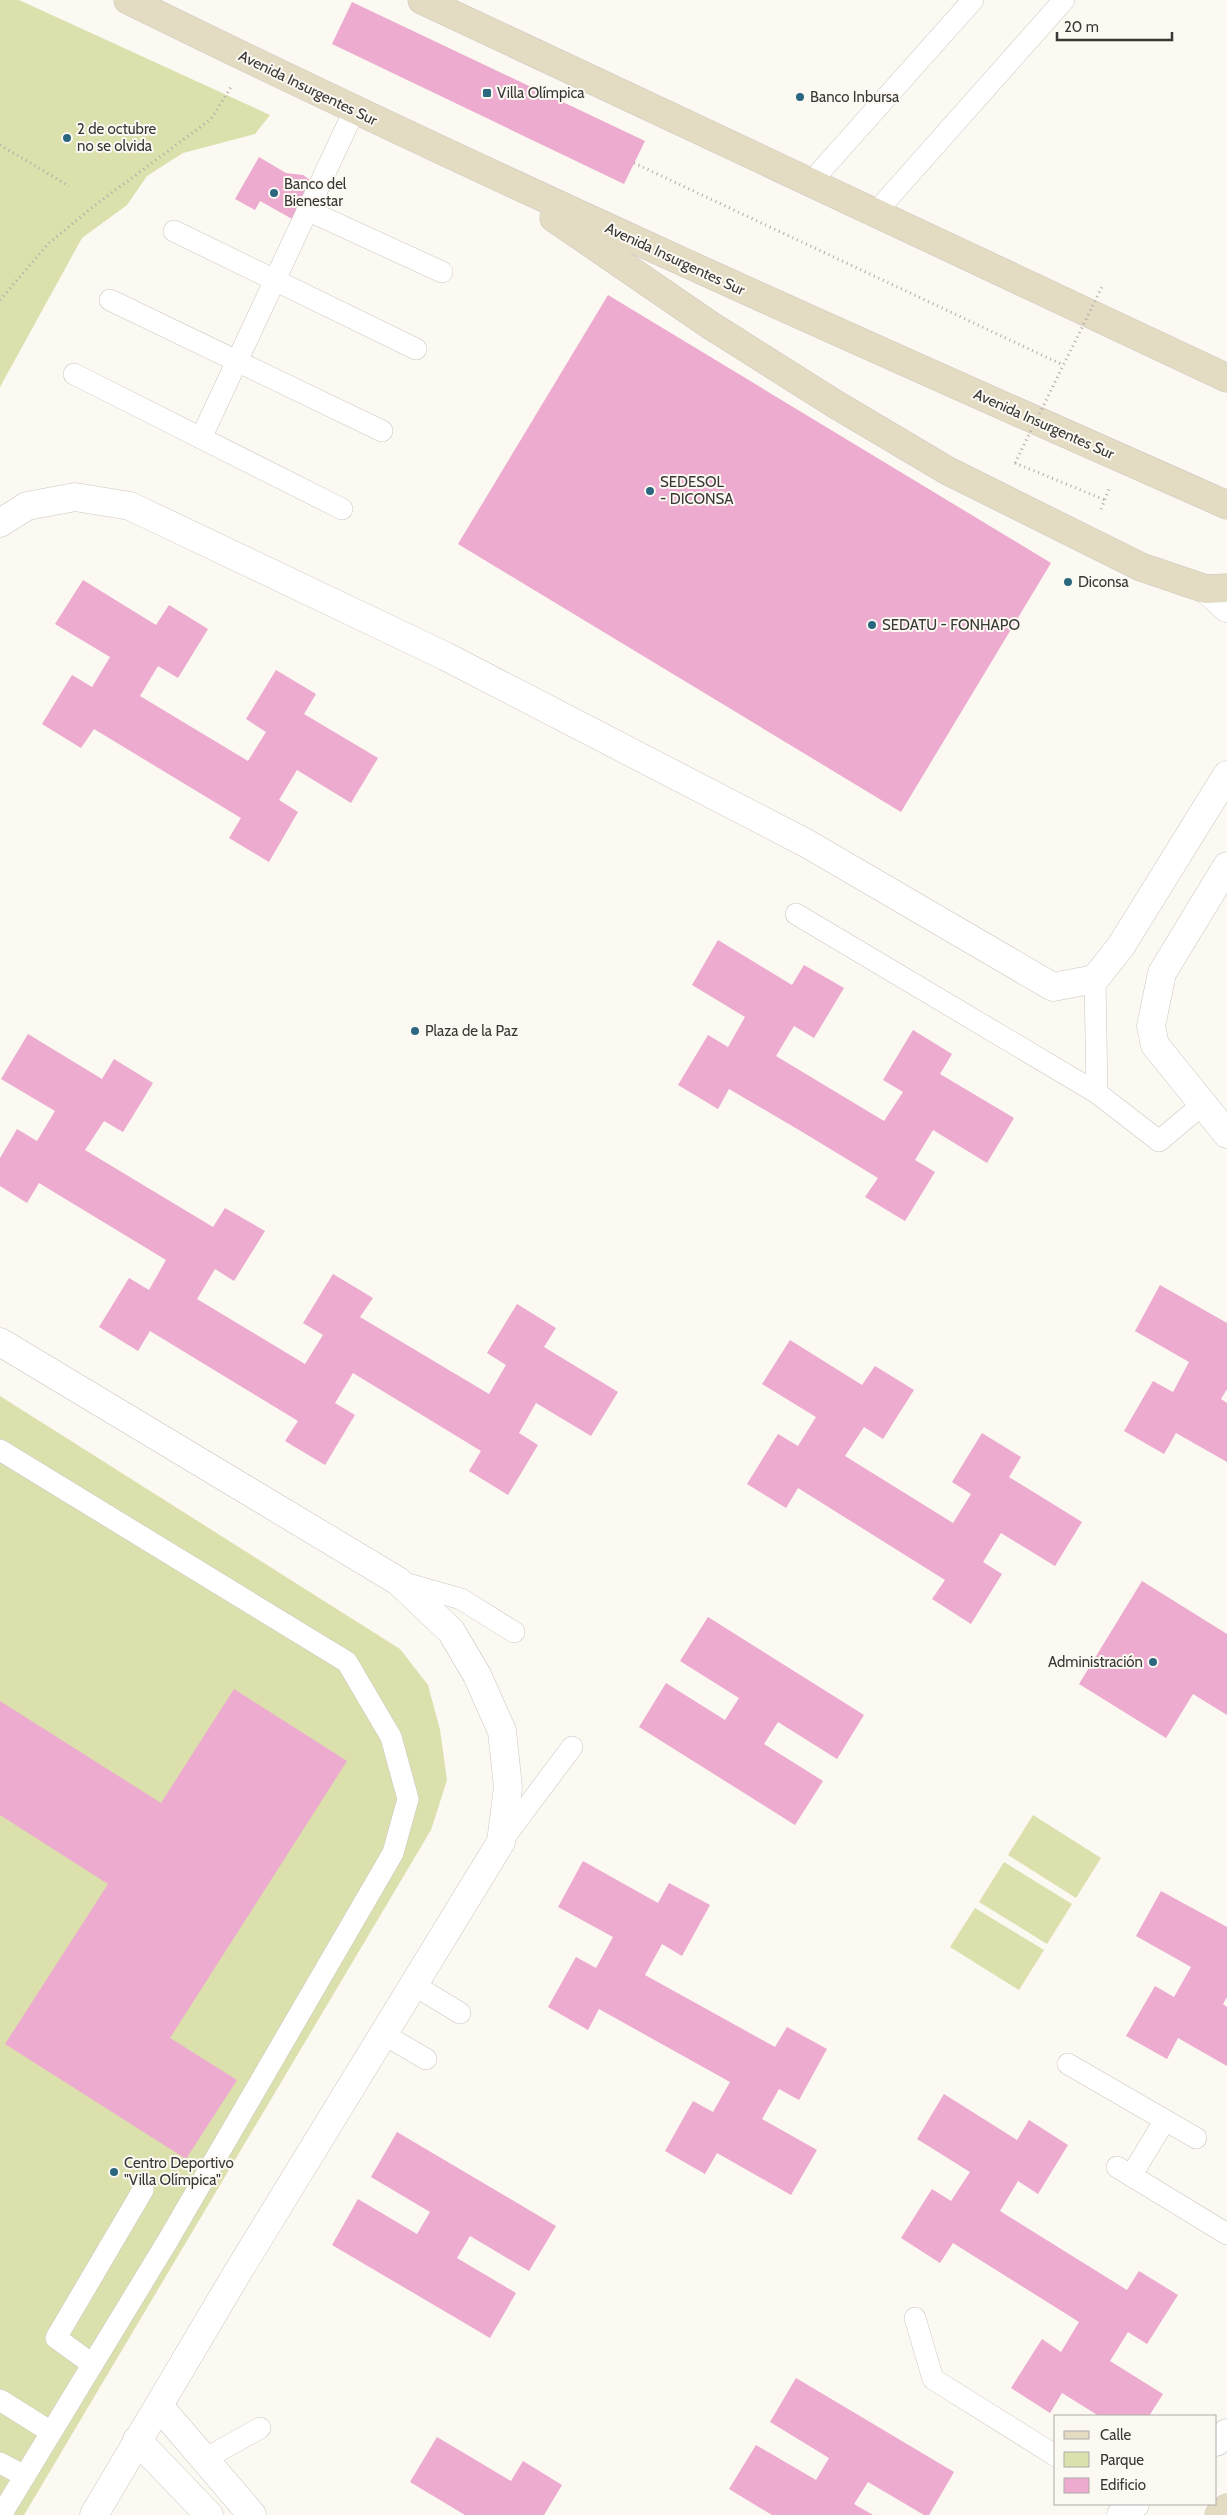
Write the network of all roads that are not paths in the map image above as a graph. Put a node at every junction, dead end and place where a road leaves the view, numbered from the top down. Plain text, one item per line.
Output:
1 (128, 0) edge
2 (422, 0) edge
3 (974, 0) edge
4 (1064, 0) edge
5 (354, 111) junction
6 (494, 176) junction
7 (812, 182) junction
8 (307, 210) junction
9 (876, 212) junction
10 (174, 231) dead end
11 (442, 272) dead end
12 (275, 280) junction
13 (110, 300) dead end
14 (416, 349) dead end
15 (237, 361) junction
16 (74, 374) dead end
17 (1227, 378) edge
18 (382, 431) dead end
19 (201, 438) junction
20 (1227, 505) edge
21 (342, 509) dead end
22 (0, 523) edge
23 (1216, 589) edge
24 (1227, 608) edge
25 (1227, 775) edge
26 (1227, 866) edge
27 (796, 914) dead end
28 (1094, 979) junction
29 (1097, 1093) junction
30 (1203, 1104) junction
31 (1227, 1134) edge
32 (0, 1342) edge
33 (0, 1450) edge
34 (398, 1580) junction
35 (514, 1632) dead end
36 (572, 1747) dead end
37 (501, 1842) junction
38 (414, 1985) junction
39 (460, 2013) dead end
40 (383, 2034) junction
41 (426, 2059) dead end
42 (1068, 2064) dead end
43 (1165, 2120) junction
44 (1196, 2138) dead end
45 (143, 2190) dead end
46 (1227, 2234) edge
47 (915, 2318) dead end
48 (92, 2364) junction
49 (0, 2400) edge
50 (159, 2406) junction
51 (260, 2428) dead end
52 (51, 2432) junction
53 (1227, 2433) edge
54 (137, 2440) junction
55 (1217, 2441) edge
56 (1054, 2455) edge
57 (203, 2460) junction
58 (0, 2463) edge
59 (25, 2476) junction
60 (1227, 2508) edge
61 (2, 2515) edge
62 (94, 2515) edge
63 (209, 2515) edge
64 (252, 2515) edge
65 (1219, 2515) edge

1 - 5 main road, Avenida Insurgentes Sur
2 - 7 main road
3 - 7 lane
4 - 9 lane
5 - 6 main road, Avenida Insurgentes Sur
5 - 8 lane
6 - 20 main road, Avenida Insurgentes Sur
6 - 23 main road
7 - 9 main road
8 - 11 lane
8 - 12 lane
9 - 17 main road
10 - 12 lane
12 - 14 lane
12 - 15 lane
13 - 15 lane
15 - 18 lane
15 - 19 lane
16 - 19 lane
19 - 21 lane
22 - 28 street
23 - 24 street
25 - 28 street
26 - 30 street
27 - 29 lane
28 - 29 lane
29 - 30 lane
30 - 31 street
32 - 34 street
33 - 48 lane
34 - 35 lane
34 - 37 street
36 - 37 lane
37 - 38 street
38 - 39 lane
38 - 40 street
40 - 41 lane
40 - 50 street
42 - 43 lane
43 - 44 lane
43 - 46 lane
45 - 48 lane
47 - 56 lane
48 - 52 lane
49 - 52 lane
50 - 54 street
50 - 57 street
51 - 57 lane
52 - 59 lane
53 - 55 street
54 - 62 street
54 - 63 street
57 - 64 street
58 - 59 lane
59 - 61 lane
60 - 65 main road

